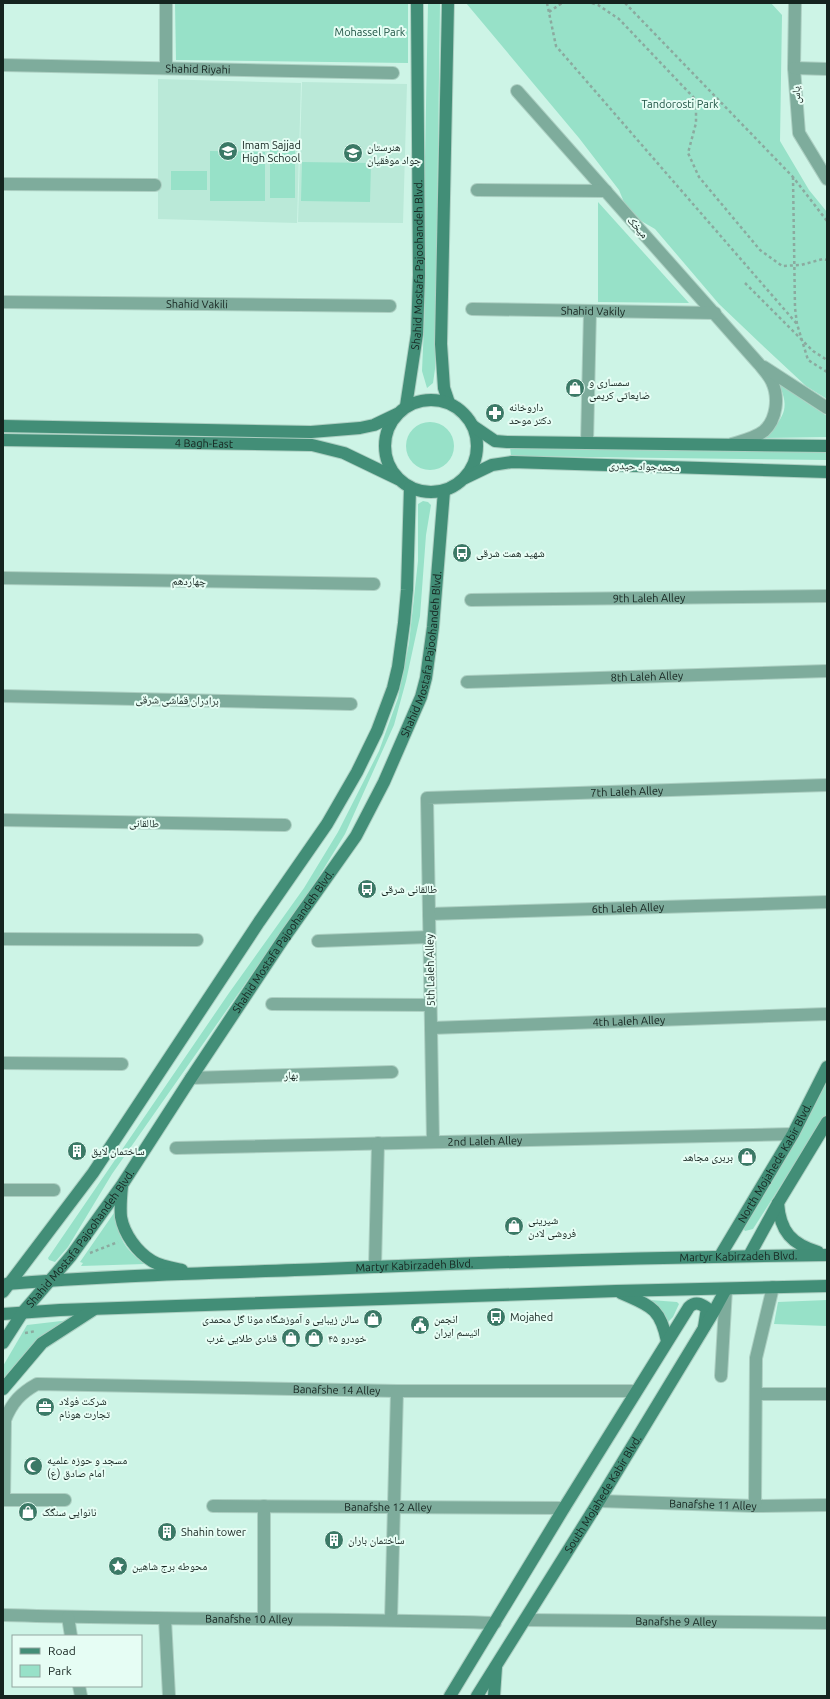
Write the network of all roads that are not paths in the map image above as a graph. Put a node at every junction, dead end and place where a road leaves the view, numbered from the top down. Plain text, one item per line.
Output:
1 (166, 3) edge
2 (417, 3) edge
3 (448, 3) edge
4 (795, 3) edge
5 (3, 65) edge
6 (166, 68) junction
7 (794, 68) junction
8 (827, 69) edge
9 (393, 73) dead end
10 (517, 91) dead end
11 (827, 179) edge
12 (3, 184) edge
13 (155, 185) dead end
14 (477, 190) dead end
15 (606, 191) junction
16 (3, 302) edge
17 (390, 306) dead end
18 (472, 309) dead end
19 (590, 311) junction
20 (715, 313) junction
21 (759, 364) junction
22 (449, 403) junction
23 (827, 408) edge
24 (402, 410) junction
25 (3, 426) edge
26 (473, 426) junction
27 (3, 440) edge
28 (587, 443) junction
29 (727, 446) junction
30 (827, 446) edge
31 (822, 472) edge
32 (465, 478) junction
33 (398, 479) junction
34 (827, 482) edge
35 (410, 488) junction
36 (444, 491) junction
37 (3, 578) edge
38 (374, 584) dead end
39 (827, 596) edge
40 (471, 600) dead end
41 (827, 671) edge
42 (467, 682) dead end
43 (3, 696) edge
44 (352, 704) dead end
45 (827, 785) edge
46 (427, 798) joint
47 (3, 820) edge
48 (285, 825) dead end
49 (827, 902) edge
50 (429, 914) junction
51 (429, 937) junction
52 (3, 939) edge
53 (197, 940) dead end
54 (318, 941) dead end
55 (272, 1004) dead end
56 (430, 1005) junction
57 (827, 1014) edge
58 (431, 1028) junction
59 (3, 1062) edge
60 (122, 1064) dead end
61 (827, 1067) edge
62 (392, 1072) dead end
63 (191, 1078) junction
64 (826, 1126) edge
65 (793, 1134) junction
66 (433, 1142) junction
67 (378, 1143) junction
68 (176, 1148) dead end
69 (122, 1185) junction
70 (3, 1190) edge
71 (54, 1190) dead end
72 (778, 1203) junction
73 (827, 1255) edge
74 (720, 1256) junction
75 (749, 1256) junction
76 (375, 1267) junction
77 (205, 1273) junction
78 (51, 1280) junction
79 (827, 1286) edge
80 (5, 1287) edge
81 (773, 1287) junction
82 (726, 1289) junction
83 (616, 1291) junction
84 (94, 1309) junction
85 (23, 1312) junction
86 (3, 1314) edge
87 (704, 1327) junction
88 (667, 1340) junction
89 (3, 1343) edge
90 (721, 1376) dead end
91 (3, 1389) edge
92 (636, 1391) junction
93 (397, 1392) junction
94 (756, 1394) junction
95 (827, 1394) edge
96 (4, 1500) edge
97 (65, 1500) dead end
98 (599, 1501) junction
99 (827, 1505) edge
100 (213, 1506) dead end
101 (264, 1506) junction
102 (755, 1506) junction
103 (394, 1507) junction
104 (564, 1508) junction
105 (3, 1615) edge
106 (68, 1617) junction
107 (165, 1619) junction
108 (264, 1619) junction
109 (391, 1620) junction
110 (525, 1620) junction
111 (827, 1622) edge
112 (495, 1623) junction
113 (72, 1635) edge
114 (496, 1664) junction
115 (169, 1696) edge
116 (450, 1696) edge
117 (477, 1696) edge
118 (494, 1696) edge

1 - 6 street
2 - 24 main road, Shahid Mostafa Pajoohandeh Blvd.
3 - 22 main road
4 - 7 street, یاس
5 - 6 street, Shahid Riyahi
6 - 9 street, Shahid Riyahi
7 - 8 street
7 - 11 street, یاس
10 - 15 street, میخک
12 - 13 street
14 - 15 street
15 - 20 street, میخک
16 - 17 street, Shahid Vakili
18 - 19 street, Shahid Vakily
19 - 20 street, Shahid Vakily
19 - 28 street
20 - 21 street, میخک
21 - 23 street
21 - 29 street
22 - 24 main road
22 - 26 main road
24 - 25 main road, 4 Bagh-East
24 - 33 main road
26 - 28 main road, محمدجواد حیدری
26 - 32 main road
27 - 33 main road, 4 Bagh-East
28 - 29 main road, محمدجواد حیدری
29 - 30 main road, محمدجواد حیدری
31 - 32 main road, محمدجواد حیدری
31 - 34 main road
32 - 36 main road
33 - 35 main road
35 - 36 main road
35 - 80 main road, Shahid Mostafa Pajoohandeh Blvd.
36 - 63 main road, Shahid Mostafa Pajoohandeh Blvd.
37 - 38 street, چهاردهم
39 - 40 street, 9th Laleh Alley
41 - 42 street, 8th Laleh Alley
43 - 44 street, برادران قماشی شرقی
45 - 46 street, 7th Laleh Alley
46 - 50 street, 5th Laleh Alley
47 - 48 street, طالقانی
49 - 50 street, 6th Laleh Alley
50 - 51 street, 5th Laleh Alley
51 - 54 street
51 - 56 street, 5th Laleh Alley
52 - 53 street
55 - 56 street
56 - 58 street, 5th Laleh Alley
57 - 58 street, 4th Laleh Alley
58 - 66 street, 5th Laleh Alley
59 - 60 street
61 - 65 main road, North Mojahede Kabir Blvd.
62 - 63 street, بهار
63 - 69 main road, Shahid Mostafa Pajoohandeh Blvd.
64 - 72 main road
65 - 66 street, 2nd Laleh Alley
65 - 74 main road, North Mojahede Kabir Blvd.
66 - 67 street, 2nd Laleh Alley
67 - 68 street, 2nd Laleh Alley
67 - 76 street
69 - 77 main road
69 - 78 main road, Shahid Mostafa Pajoohandeh Blvd.
70 - 71 street
72 - 73 main road
72 - 75 main road
73 - 75 main road, Martyr Kabirzadeh Blvd.
74 - 75 main road, Martyr Kabirzadeh Blvd.
74 - 76 main road, Martyr Kabirzadeh Blvd.
76 - 77 main road, Martyr Kabirzadeh Blvd.
77 - 78 main road, Martyr Kabirzadeh Blvd.
78 - 80 main road, Martyr Kabirzadeh Blvd.
78 - 85 main road, Shahid Mostafa Pajoohandeh Blvd.
79 - 81 main road
81 - 82 main road
81 - 94 street
82 - 83 main road
82 - 87 main road, South Mojahede Kabir Blvd.
82 - 90 street
83 - 84 main road
83 - 88 main road
84 - 85 main road
84 - 91 main road
85 - 86 main road
85 - 89 main road, Shahid Mostafa Pajoohandeh Blvd.
87 - 88 main road
87 - 98 main road, South Mojahede Kabir Blvd.
88 - 92 main road
92 - 93 street, Banafshe 14 Alley
92 - 104 main road
93 - 96 street, Banafshe 14 Alley
93 - 103 street
94 - 95 street
94 - 102 street
96 - 97 street
98 - 102 street, Banafshe 11 Alley
98 - 110 main road, South Mojahede Kabir Blvd.
99 - 102 street, Banafshe 11 Alley
100 - 101 street, Banafshe 12 Alley
101 - 103 street, Banafshe 12 Alley
101 - 108 street
103 - 104 street, Banafshe 12 Alley
103 - 109 street
104 - 112 main road
105 - 106 street, Banafshe 10 Alley
106 - 107 street, Banafshe 10 Alley
106 - 113 street
107 - 108 street, Banafshe 10 Alley
107 - 115 street
108 - 109 street, Banafshe 10 Alley
109 - 112 street, Banafshe 10 Alley
110 - 111 street, Banafshe 9 Alley
110 - 114 main road, South Mojahede Kabir Blvd.
112 - 116 main road
114 - 117 main road, South Mojahede Kabir Blvd.
114 - 118 main road

